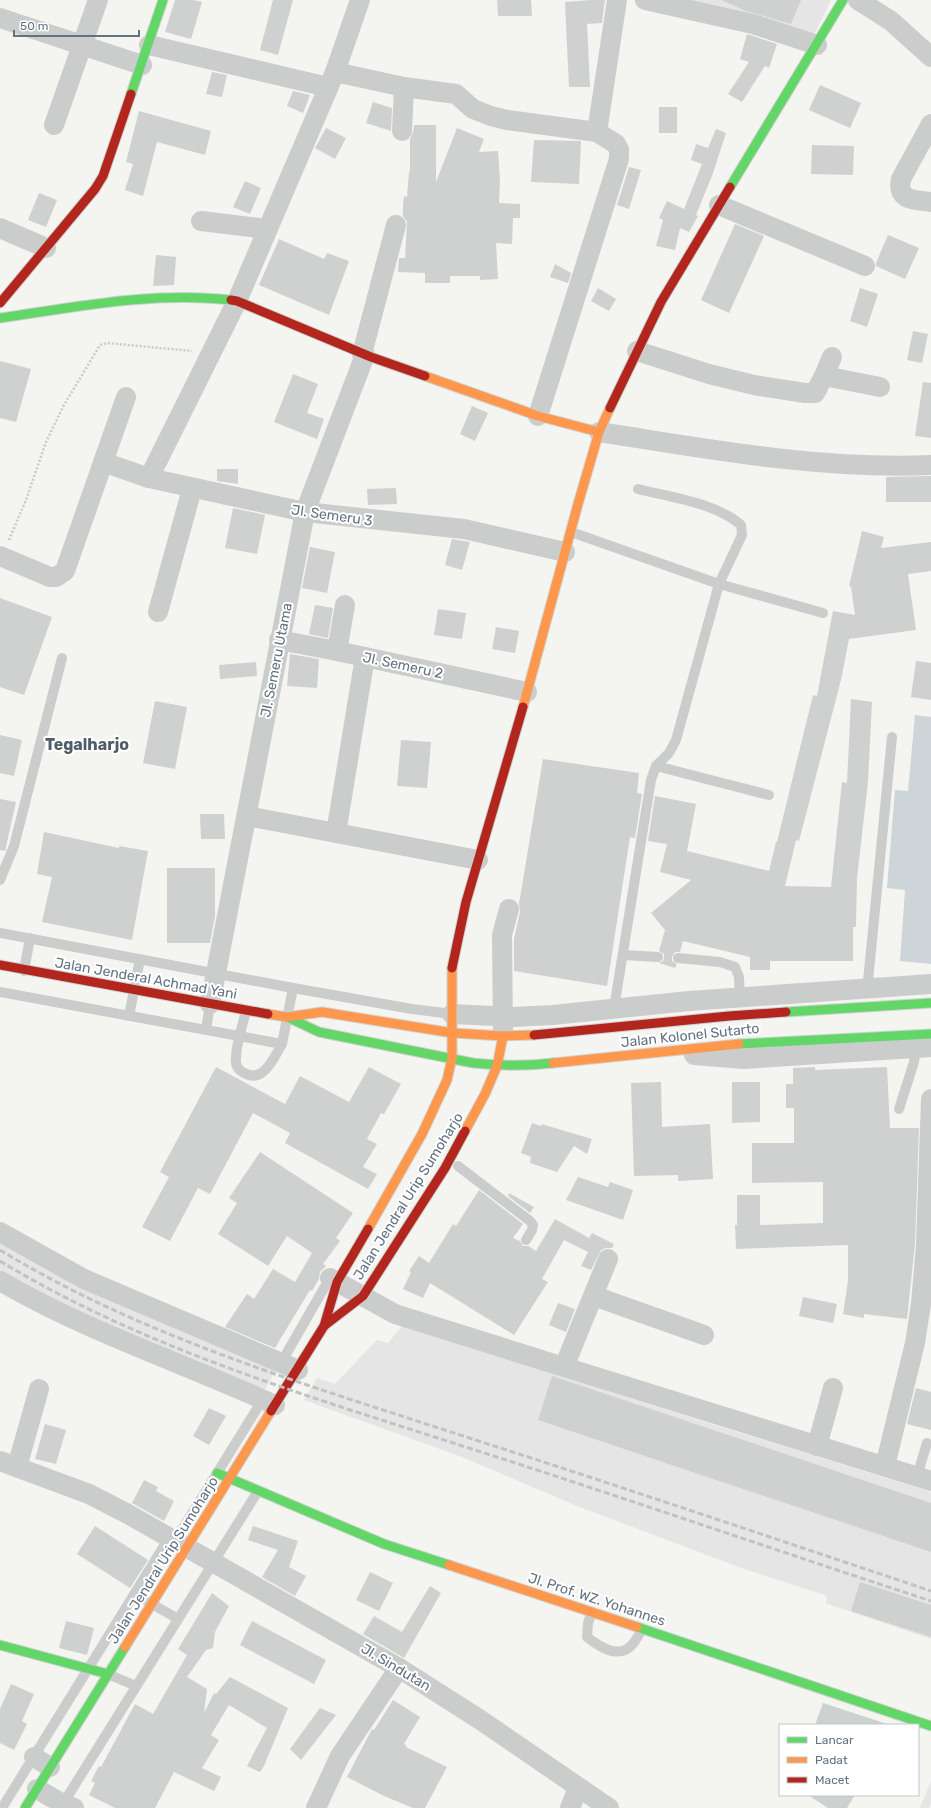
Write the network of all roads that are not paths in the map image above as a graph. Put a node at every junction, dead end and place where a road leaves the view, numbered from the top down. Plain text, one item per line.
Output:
1 (98, 0) edge
2 (163, 0) edge
3 (360, 0) edge
4 (617, 0) edge
5 (644, 0) edge
6 (843, 0) edge
7 (858, 0) edge
8 (0, 18) edge
9 (149, 45) junction
10 (817, 45) junction
11 (83, 46) junction
12 (931, 57) edge
13 (142, 65) junction
14 (331, 79) junction
15 (404, 86) junction
16 (54, 124) dead end
17 (931, 124) edge
18 (402, 132) dead end
19 (597, 132) junction
20 (931, 202) edge
21 (719, 205) junction
22 (201, 221) dead end
23 (396, 225) dead end
24 (0, 228) edge
25 (267, 229) junction
26 (46, 248) junction
27 (865, 266) dead end
28 (237, 301) junction
29 (0, 303) edge
30 (0, 318) edge
31 (637, 352) junction
32 (364, 354) junction
33 (832, 357) dead end
34 (824, 376) junction
35 (880, 387) dead end
36 (126, 397) dead end
37 (538, 416) junction
38 (599, 432) junction
39 (103, 462) junction
40 (931, 466) edge
41 (150, 478) junction
42 (192, 488) junction
43 (638, 488) dead end
44 (305, 512) junction
45 (571, 532) junction
46 (565, 552) junction
47 (1, 557) edge
48 (719, 584) junction
49 (345, 605) dead end
50 (158, 612) dead end
51 (823, 613) dead end
52 (279, 640) junction
53 (337, 651) junction
54 (365, 657) junction
55 (62, 658) dead end
56 (527, 692) junction
57 (892, 737) dead end
58 (656, 766) junction
59 (769, 795) dead end
60 (247, 816) junction
61 (336, 833) junction
62 (478, 860) junction
63 (0, 880) edge
64 (509, 909) dead end
65 (0, 932) edge
66 (30, 938) junction
67 (623, 955) junction
68 (658, 957) dead end
69 (678, 958) dead end
70 (140, 959) junction
71 (0, 965) edge
72 (24, 971) junction
73 (217, 973) junction
74 (931, 984) edge
75 (293, 988) junction
76 (134, 990) junction
77 (0, 992) edge
78 (740, 998) junction
79 (866, 998) junction
80 (931, 1003) edge
81 (210, 1004) junction
82 (246, 1010) junction
83 (129, 1016) junction
84 (287, 1017) junction
85 (452, 1023) junction
86 (613, 1023) junction
87 (504, 1026) junction
88 (206, 1030) junction
89 (931, 1034) edge
90 (240, 1036) junction
91 (921, 1043) edge
92 (282, 1044) junction
93 (662, 1052) joint
94 (452, 1058) junction
95 (497, 1066) junction
96 (931, 1099) edge
97 (899, 1109) dead end
98 (432, 1113) joint
99 (449, 1161) junction
100 (458, 1166) junction
101 (369, 1218) junction
102 (417, 1221) junction
103 (384, 1227) dead end
104 (0, 1232) edge
105 (526, 1240) dead end
106 (608, 1259) dead end
107 (334, 1280) junction
108 (0, 1281) edge
109 (594, 1296) junction
110 (367, 1298) junction
111 (324, 1326) junction
112 (704, 1336) dead end
113 (289, 1366) junction
114 (564, 1367) junction
115 (833, 1388) dead end
116 (39, 1389) dead end
117 (269, 1402) junction
118 (242, 1433) junction
119 (255, 1437) junction
120 (927, 1443) dead end
121 (818, 1446) junction
122 (9, 1464) edge
123 (885, 1466) junction
124 (217, 1473) junction
125 (230, 1478) junction
126 (924, 1479) edge
127 (258, 1491) junction
128 (177, 1542) junction
129 (213, 1562) junction
130 (135, 1594) junction
131 (152, 1604) junction
132 (592, 1612) junction
133 (178, 1619) junction
134 (642, 1628) junction
135 (0, 1645) edge
136 (399, 1668) junction
137 (88, 1670) junction
138 (108, 1674) junction
139 (136, 1686) junction
140 (931, 1726) edge
141 (42, 1762) junction
142 (578, 1788) junction
143 (36, 1789) junction
144 (66, 1807) edge
145 (2, 1808) edge
146 (25, 1808) edge
147 (316, 1808) edge
148 (570, 1808) edge
149 (609, 1808) edge

1 - 11 street
2 - 9 main road
3 - 14 street
4 - 19 street
5 - 10 street
6 - 10 main road, Jalan Jendral Urip Sumoharjo
7 - 12 street
8 - 11 street
9 - 13 main road
9 - 14 street
10 - 21 main road, Jalan Jendral Urip Sumoharjo
11 - 13 street
11 - 16 street
13 - 26 main road
14 - 15 street
14 - 25 street
15 - 18 street
15 - 19 street
17 - 20 street
19 - 37 street
21 - 27 street
21 - 31 main road, Jalan Jendral Urip Sumoharjo
22 - 25 street
23 - 32 street, Jl. Semeru Utama
24 - 26 street
25 - 28 street
26 - 29 main road
28 - 30 main road
28 - 32 main road
28 - 41 street
31 - 34 street
31 - 38 main road, Jalan Jendral Urip Sumoharjo
32 - 37 main road
32 - 44 street, Jl. Semeru Utama
33 - 34 street
34 - 35 street
36 - 39 street
37 - 38 main road
38 - 40 street
38 - 45 main road, Jalan Jendral Urip Sumoharjo
39 - 41 street, Jl. Semeru 3
39 - 47 street
41 - 42 street, Jl. Semeru 3
42 - 44 street, Jl. Semeru 3
42 - 50 street
43 - 48 lane
44 - 46 street, Jl. Semeru 3
44 - 52 street, Jl. Semeru Utama
45 - 46 main road, Jalan Jendral Urip Sumoharjo
45 - 48 lane
46 - 56 main road, Jalan Jendral Urip Sumoharjo
48 - 51 lane
48 - 58 lane
49 - 53 street
52 - 53 street, Jl. Semeru 2
52 - 60 street, Jl. Semeru Utama
53 - 54 street, Jl. Semeru 2
54 - 56 street, Jl. Semeru 2
54 - 61 street
55 - 63 lane
56 - 62 main road, Jalan Jendral Urip Sumoharjo
57 - 79 lane
58 - 59 lane
58 - 67 lane
60 - 61 street
60 - 73 street, Jl. Semeru Utama
61 - 62 street
62 - 85 main road, Jalan Jendral Urip Sumoharjo
64 - 87 street
65 - 66 lane
66 - 70 lane
66 - 72 lane
67 - 68 lane
67 - 86 lane
69 - 78 lane
70 - 73 lane
70 - 76 lane
71 - 72 main road, Jalan Jenderal Achmad Yani
72 - 76 main road, Jalan Jenderal Achmad Yani
73 - 75 lane
73 - 81 street, Jl. Semeru Utama
74 - 79 street
75 - 84 lane
75 - 85 lane
76 - 81 main road, Jalan Jenderal Achmad Yani
76 - 83 lane
77 - 83 lane
78 - 79 street
78 - 86 street
79 - 80 main road, Jalan Kolonel Sutarto
79 - 86 main road, Jalan Kolonel Sutarto
81 - 82 main road, Jalan Jenderal Achmad Yani
81 - 88 lane
82 - 84 main road, Jalan Jenderal Achmad Yani
82 - 90 lane
83 - 88 lane
84 - 85 main road, Jalan Jenderal Achmad Yani
84 - 92 lane
84 - 94 main road, Jalan Jenderal Achmad Yani
85 - 87 street
85 - 94 main road, Jalan Jendral Urip Sumoharjo
86 - 87 street
87 - 95 main road, Jalan Jendral Urip Sumoharjo
88 - 90 lane
89 - 91 main road
90 - 92 lane
90 - 92 lane
91 - 93 street
91 - 97 lane
93 - 95 main road, Jalan Kolonel Sutarto
94 - 95 main road, Jalan Kolonel Sutarto
94 - 98 main road, Jalan Jendral Urip Sumoharjo
95 - 99 main road, Jalan Jendral Urip Sumoharjo
96 - 123 street
98 - 101 lane
99 - 100 lane
99 - 102 main road, Jalan Jendral Urip Sumoharjo
100 - 102 lane
100 - 105 lane
101 - 103 main road
101 - 107 lane
102 - 110 lane
104 - 113 street
106 - 109 street
107 - 110 street
107 - 111 main road, Jalan Jendral Urip Sumoharjo
107 - 113 lane
108 - 117 street
109 - 112 street
109 - 114 street
110 - 111 main road, Jalan Jendral Urip Sumoharjo
110 - 114 street
111 - 113 main road, Jalan Jendral Urip Sumoharjo
113 - 117 main road, Jalan Jendral Urip Sumoharjo
114 - 121 street
115 - 121 street
116 - 122 street
117 - 118 lane
117 - 119 main road, Jalan Jendral Urip Sumoharjo
118 - 119 lane
118 - 124 lane
119 - 125 main road, Jalan Jendral Urip Sumoharjo
120 - 126 lane
121 - 123 street
122 - 128 street, Jl. Sindutan
123 - 126 street
124 - 125 main road, Jl. Prof. WZ. Yohannes
124 - 128 lane
125 - 127 main road, Jl. Prof. WZ. Yohannes
125 - 128 main road, Jalan Jendral Urip Sumoharjo
127 - 129 lane
127 - 132 main road, Jl. Prof. WZ. Yohannes
128 - 129 street, Jl. Sindutan
128 - 130 lane
128 - 131 main road, Jalan Jendral Urip Sumoharjo
129 - 133 lane
129 - 136 street, Jl. Sindutan
130 - 131 lane
130 - 137 lane
131 - 133 lane
131 - 138 main road, Jalan Jendral Urip Sumoharjo
132 - 134 main road, Jl. Prof. WZ. Yohannes
132 - 134 lane
133 - 139 lane
134 - 140 main road, Jl. Prof. WZ. Yohannes
135 - 137 main road
136 - 142 street, Jl. Sindutan
136 - 147 street
137 - 138 main road
137 - 141 lane
138 - 139 lane
138 - 141 main road, Jalan Jendral Urip Sumoharjo
139 - 144 lane
141 - 143 main road, Jalan Jendral Urip Sumoharjo
141 - 145 lane
142 - 148 street
142 - 149 street, Jl. Sindutan
143 - 144 street
143 - 146 main road, Jalan Jendral Urip Sumoharjo

